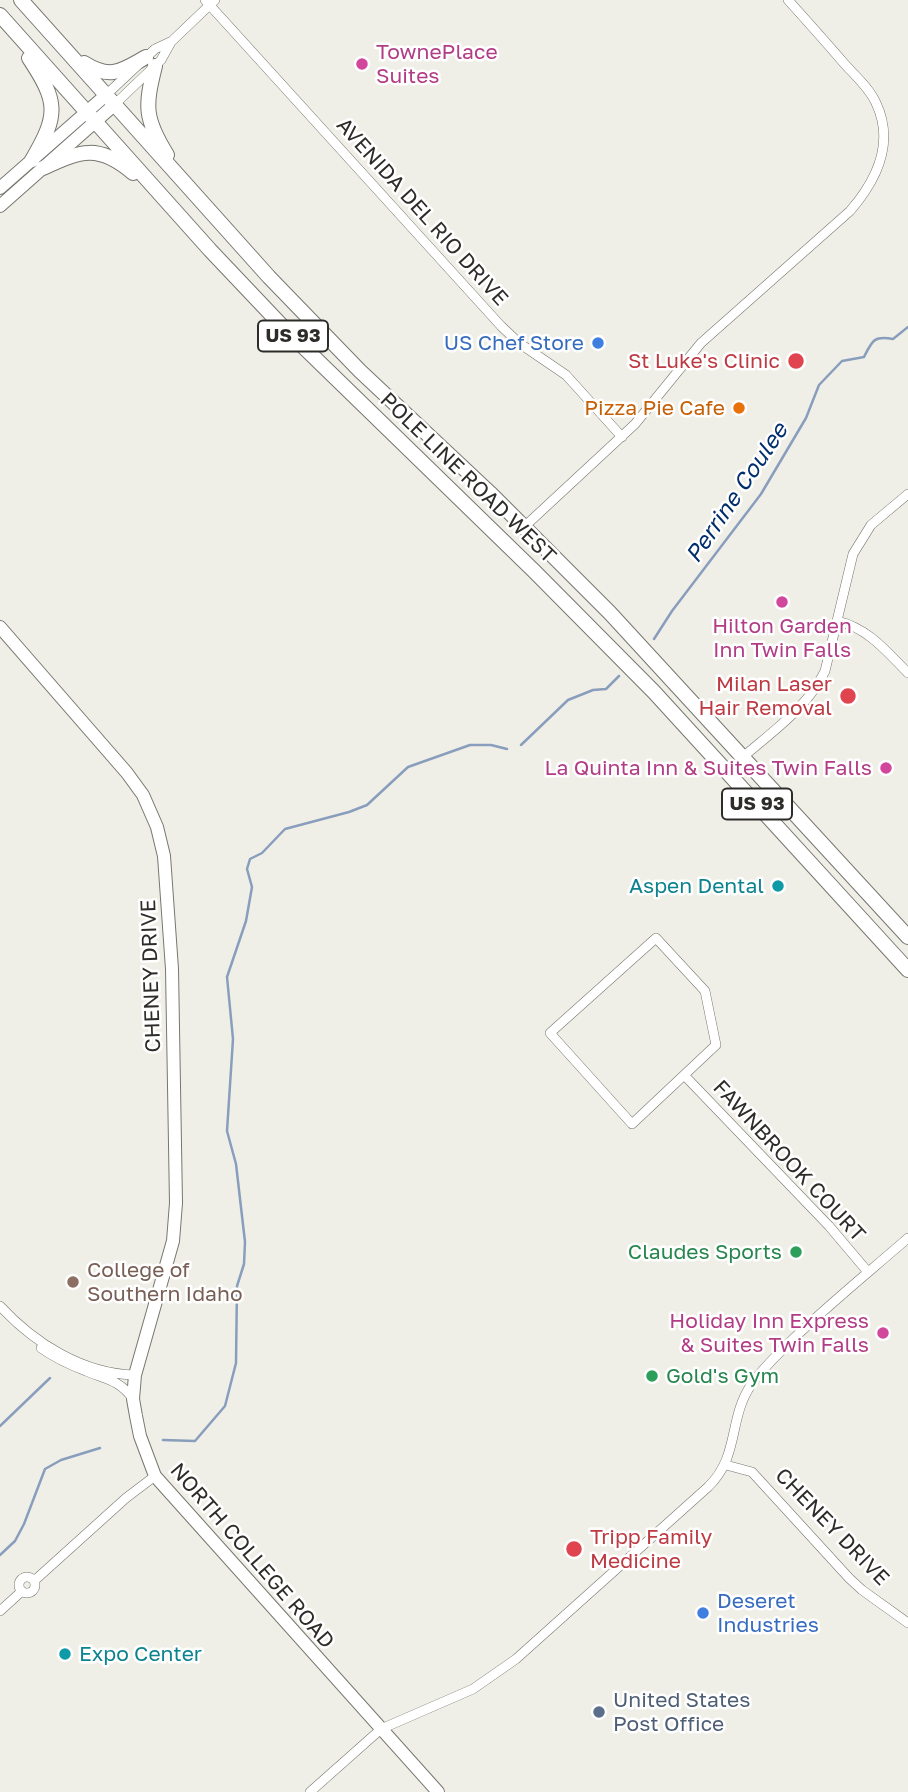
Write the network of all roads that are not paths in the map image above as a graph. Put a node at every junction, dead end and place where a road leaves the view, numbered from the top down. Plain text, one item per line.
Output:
1 (21, 0) edge
2 (788, 0) edge
3 (210, 2) edge
4 (0, 16) edge
5 (69, 54) junction
6 (150, 62) junction
7 (110, 100) junction
8 (92, 116) junction
9 (38, 164) junction
10 (186, 185) junction
11 (0, 188) edge
12 (0, 206) edge
13 (173, 208) junction
14 (622, 437) junction
15 (908, 494) edge
16 (524, 527) junction
17 (838, 621) junction
18 (0, 627) edge
19 (908, 673) edge
20 (743, 757) junction
21 (908, 937) edge
22 (908, 970) edge
23 (684, 1075) junction
24 (908, 1238) edge
25 (868, 1272) junction
26 (0, 1306) edge
27 (10, 1317) junction
28 (135, 1375) junction
29 (133, 1399) junction
30 (726, 1465) junction
31 (155, 1476) junction
32 (0, 1611) edge
33 (908, 1623) edge
34 (381, 1729) junction
35 (310, 1792) edge
36 (438, 1792) edge

1 - 5 highway, POLE LINE ROAD WEST / US 93
2 - 14 street
3 - 6 street
3 - 14 street, AVENIDA DEL RIO DRIVE
4 - 8 highway, POLE LINE ROAD WEST / US 93
4 - 9 highway
5 - 6 highway
5 - 7 highway, POLE LINE ROAD WEST / US 93
6 - 7 street
6 - 10 highway
7 - 8 main road
7 - 10 highway, POLE LINE ROAD WEST / US 93
8 - 9 main road
8 - 13 highway, POLE LINE ROAD WEST / US 93
9 - 11 main road
9 - 12 main road
9 - 13 highway
10 - 16 highway, POLE LINE ROAD WEST / US 93
13 - 22 highway, POLE LINE ROAD WEST / US 93
14 - 16 street
15 - 17 street
16 - 20 highway, POLE LINE ROAD WEST / US 93
17 - 19 street
17 - 20 street
18 - 28 main road, CHENEY DRIVE
20 - 21 highway, POLE LINE ROAD WEST / US 93
23 - 23 street, FAWNBROOK COURT
23 - 25 street, FAWNBROOK COURT
24 - 25 street
25 - 30 street
26 - 27 street
27 - 28 street
27 - 29 street
28 - 29 main road, NORTH COLLEGE ROAD
29 - 31 main road, NORTH COLLEGE ROAD
30 - 33 street, CHENEY DRIVE
30 - 34 street
31 - 32 street
31 - 34 main road, NORTH COLLEGE ROAD
34 - 35 street
34 - 36 main road, NORTH COLLEGE ROAD

